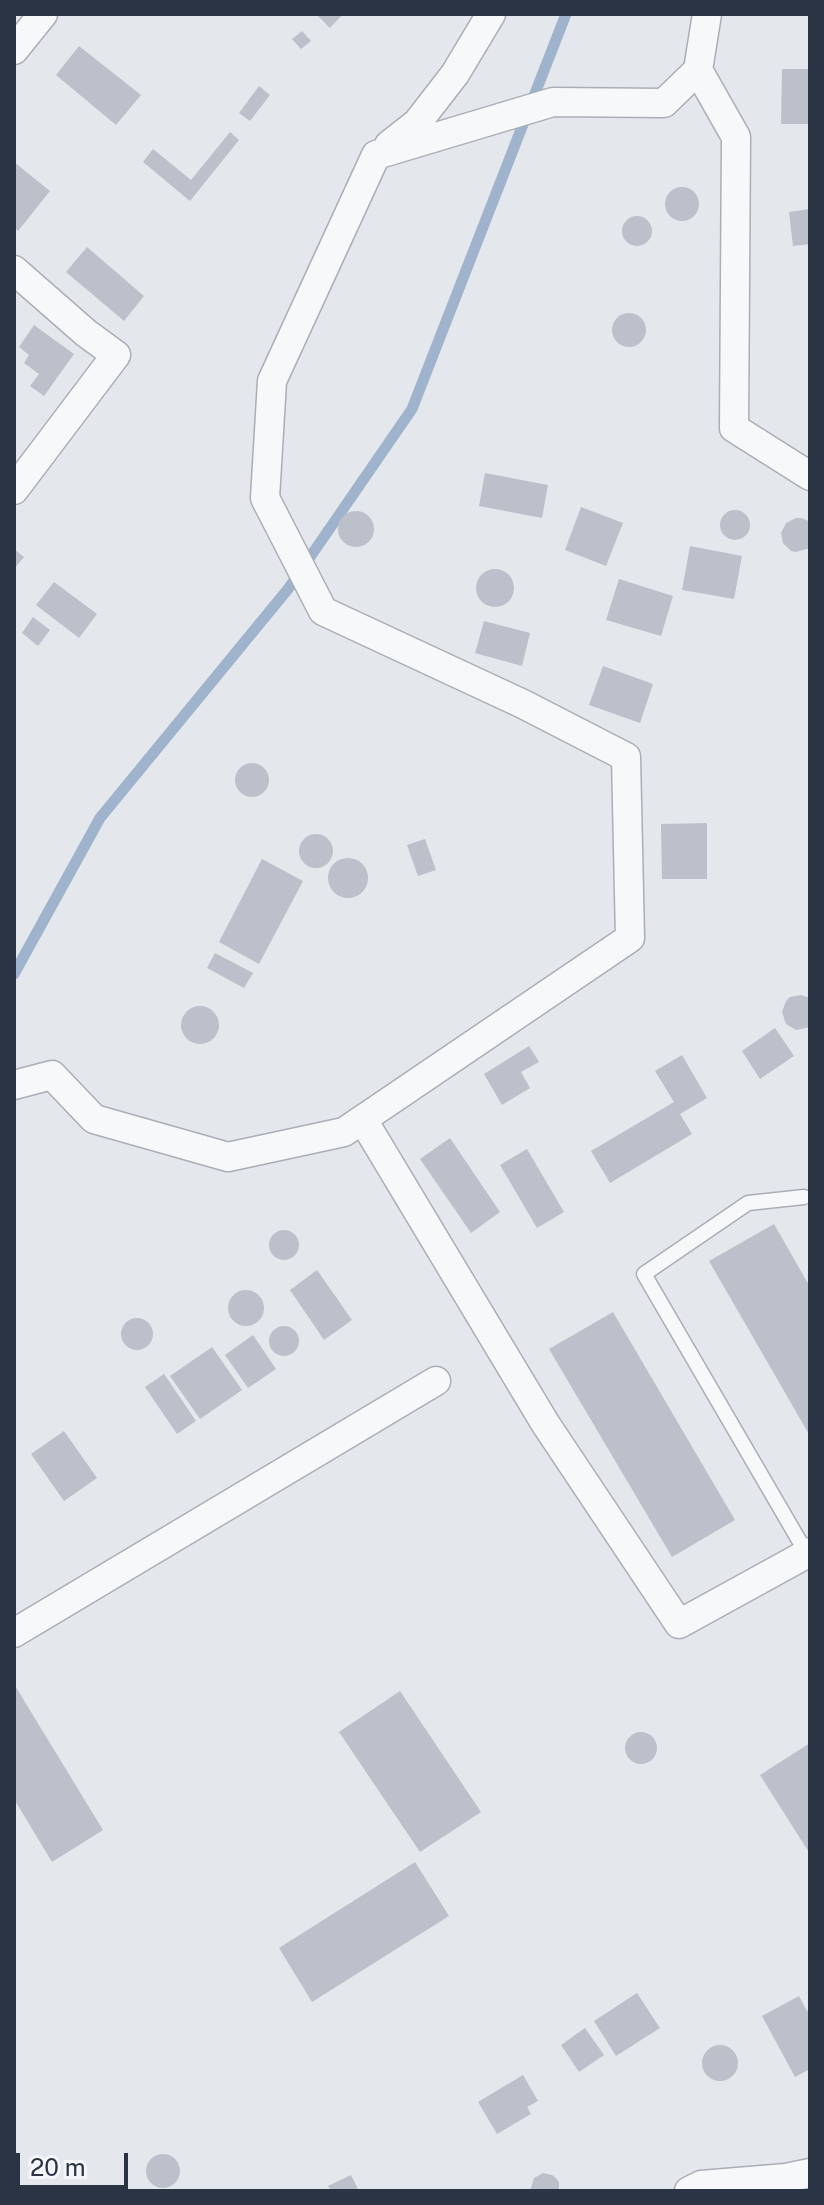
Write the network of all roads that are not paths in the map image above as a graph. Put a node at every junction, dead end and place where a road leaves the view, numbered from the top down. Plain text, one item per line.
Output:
1 (43, 14) edge
2 (491, 14) edge
3 (707, 14) edge
4 (14, 50) edge
5 (698, 70) junction
6 (376, 155) junction
7 (14, 270) edge
8 (810, 476) edge
9 (14, 490) edge
10 (14, 1085) edge
11 (363, 1120) junction
12 (808, 1198) edge
13 (436, 1381) dead end
14 (808, 1553) edge
15 (14, 1633) edge
16 (810, 2173) edge
17 (689, 2191) edge

1 - 4 street
2 - 6 street
3 - 5 street
5 - 6 street
5 - 8 street
6 - 11 street
7 - 9 street
10 - 11 street
11 - 14 street
12 - 14 lane
13 - 15 street
16 - 17 street

